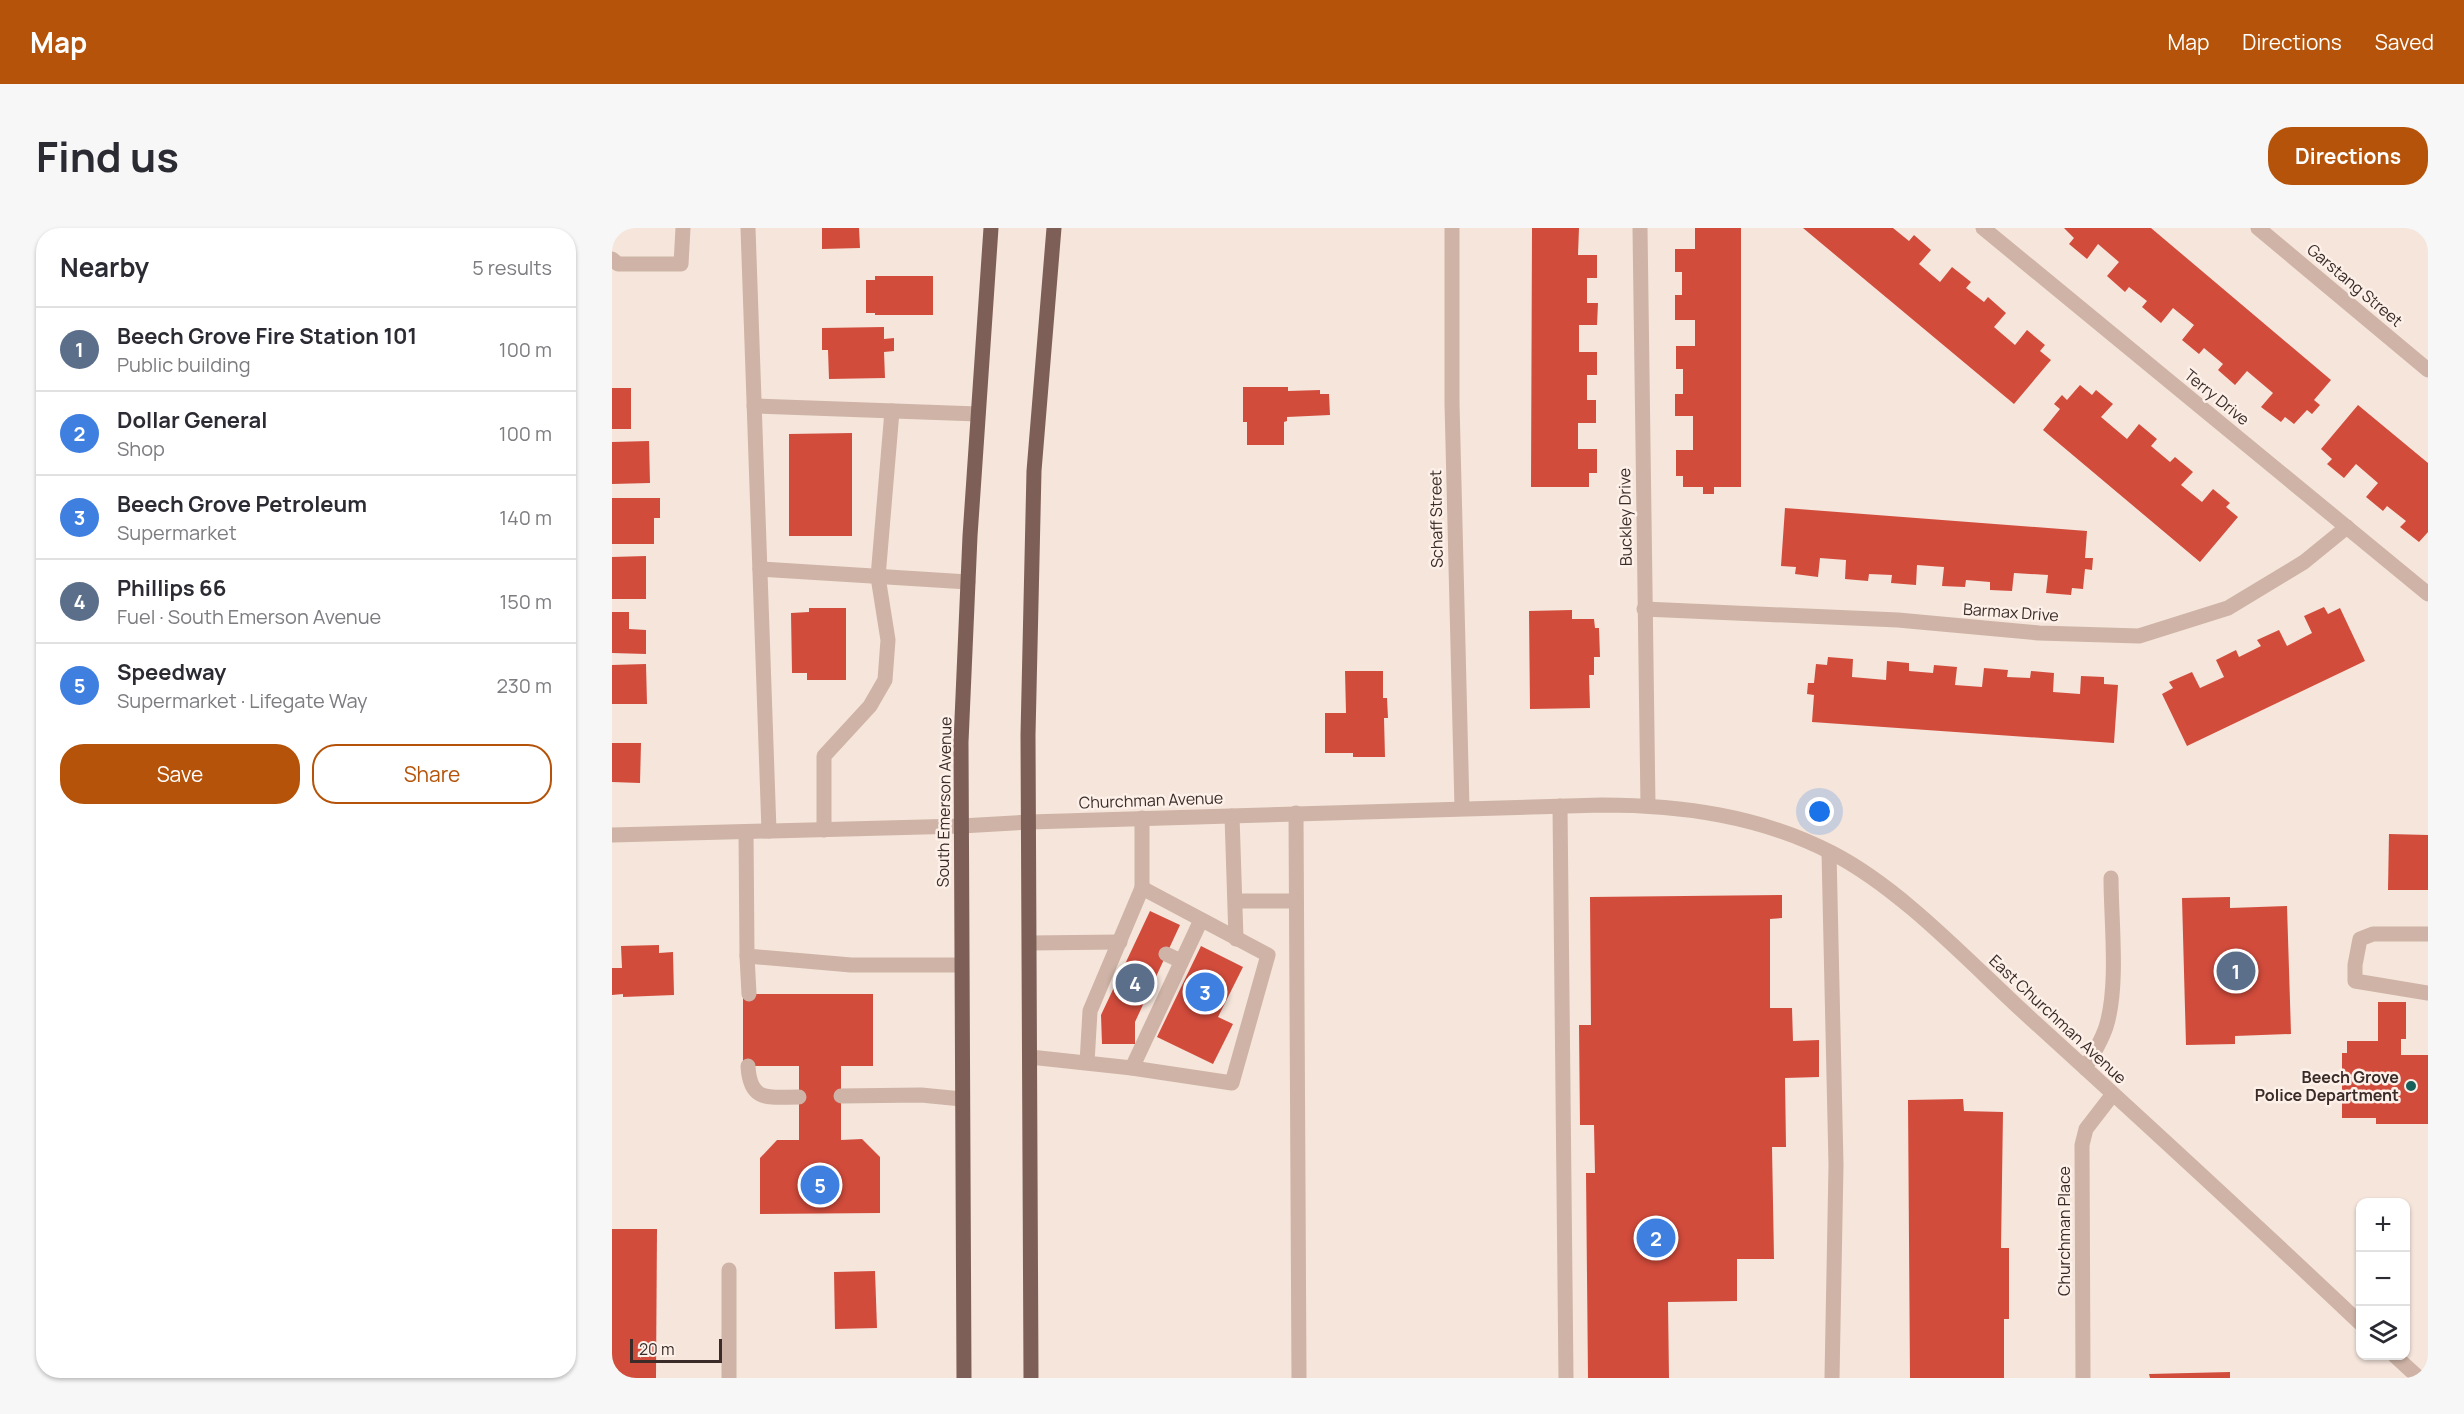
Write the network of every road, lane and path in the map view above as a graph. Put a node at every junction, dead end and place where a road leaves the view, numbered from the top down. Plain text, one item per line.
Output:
1 (683, 228) edge
2 (748, 228) edge
3 (991, 228) edge
4 (1054, 228) edge
5 (1452, 228) edge
6 (1640, 228) edge
7 (1983, 228) edge
8 (2258, 228) edge
9 (612, 259) edge
10 (2428, 370) edge
11 (754, 406) junction
12 (892, 411) junction
13 (978, 414) junction
14 (2347, 527) junction
15 (760, 569) junction
16 (878, 576) junction
17 (968, 582) junction
18 (2428, 594) edge
19 (1644, 609) junction
20 (1560, 806) junction
21 (1648, 806) junction
22 (1462, 808) junction
23 (1691, 810) joint
24 (1296, 813) junction
25 (1232, 816) junction
26 (1142, 818) junction
27 (1030, 822) junction
28 (961, 826) junction
29 (824, 830) junction
30 (769, 831) junction
31 (746, 832) junction
32 (612, 835) edge
33 (1829, 852) junction
34 (2110, 878) dead end
35 (1142, 888) junction
36 (1236, 902) junction
37 (1296, 902) junction
38 (1201, 920) junction
39 (2428, 934) edge
40 (1126, 939) junction
41 (1236, 939) junction
42 (1030, 943) junction
43 (1166, 954) dead end
44 (747, 956) junction
45 (1181, 961) junction
46 (962, 964) junction
47 (1150, 990) dead end
48 (748, 993) dead end
49 (2428, 993) edge
50 (1164, 998) junction
51 (1137, 1017) dead end
52 (1153, 1023) junction
53 (1030, 1057) junction
54 (1087, 1063) junction
55 (748, 1066) dead end
56 (1132, 1068) junction
57 (2085, 1068) junction
58 (2113, 1094) junction
59 (841, 1096) dead end
60 (799, 1097) dead end
61 (962, 1099) junction
62 (729, 1270) dead end
63 (2356, 1318) edge
64 (2399, 1360) edge
65 (729, 1378) edge
66 (964, 1378) edge
67 (1030, 1378) edge
68 (1299, 1378) edge
69 (1566, 1378) edge
70 (1832, 1378) edge
71 (2083, 1378) edge
72 (2419, 1378) edge

1 - 9 street
2 - 11 street
3 - 13 main road, South Emerson Avenue
4 - 27 main road
5 - 22 street, Schaff Street
6 - 19 street, Buckley Drive
7 - 14 street, Terry Drive
8 - 10 street, Garstang Street
11 - 12 street
11 - 15 street
12 - 13 street
12 - 16 street
13 - 17 main road, South Emerson Avenue
14 - 18 street, Terry Drive
14 - 19 street, Barmax Drive
15 - 16 street
15 - 30 street
16 - 17 street
16 - 29 street
17 - 28 main road, South Emerson Avenue
19 - 21 street, Buckley Drive
20 - 21 street, Churchman Avenue
20 - 22 street, Churchman Avenue
20 - 69 street
21 - 23 street, Churchman Avenue
22 - 24 street, Churchman Avenue
23 - 33 street, East Churchman Avenue
24 - 25 street, Churchman Avenue
24 - 37 street
25 - 26 street, Churchman Avenue
25 - 36 street
26 - 27 street, Churchman Avenue
26 - 35 street
27 - 28 street, Churchman Avenue
27 - 42 main road
28 - 29 street, Churchman Avenue
28 - 46 main road, South Emerson Avenue
29 - 30 street, Churchman Avenue
30 - 31 street, Churchman Avenue
31 - 32 street, Churchman Avenue
31 - 44 street
33 - 57 street, East Churchman Avenue
33 - 70 street
34 - 57 street
35 - 38 street
35 - 40 street
36 - 37 street
36 - 41 street
37 - 68 street
38 - 41 street
38 - 45 street
39 - 49 street
40 - 42 street
40 - 54 street
41 - 56 street
42 - 53 main road
43 - 45 street
44 - 46 street
44 - 48 street
45 - 50 street
46 - 61 main road, South Emerson Avenue
47 - 50 street
50 - 52 street
51 - 52 street
52 - 56 street
53 - 54 street
53 - 67 main road
54 - 56 street
55 - 60 street
57 - 58 street, East Churchman Avenue
58 - 63 street, East Churchman Avenue
58 - 71 street, Churchman Place
59 - 61 street
61 - 66 main road, South Emerson Avenue
62 - 65 street
64 - 72 street

